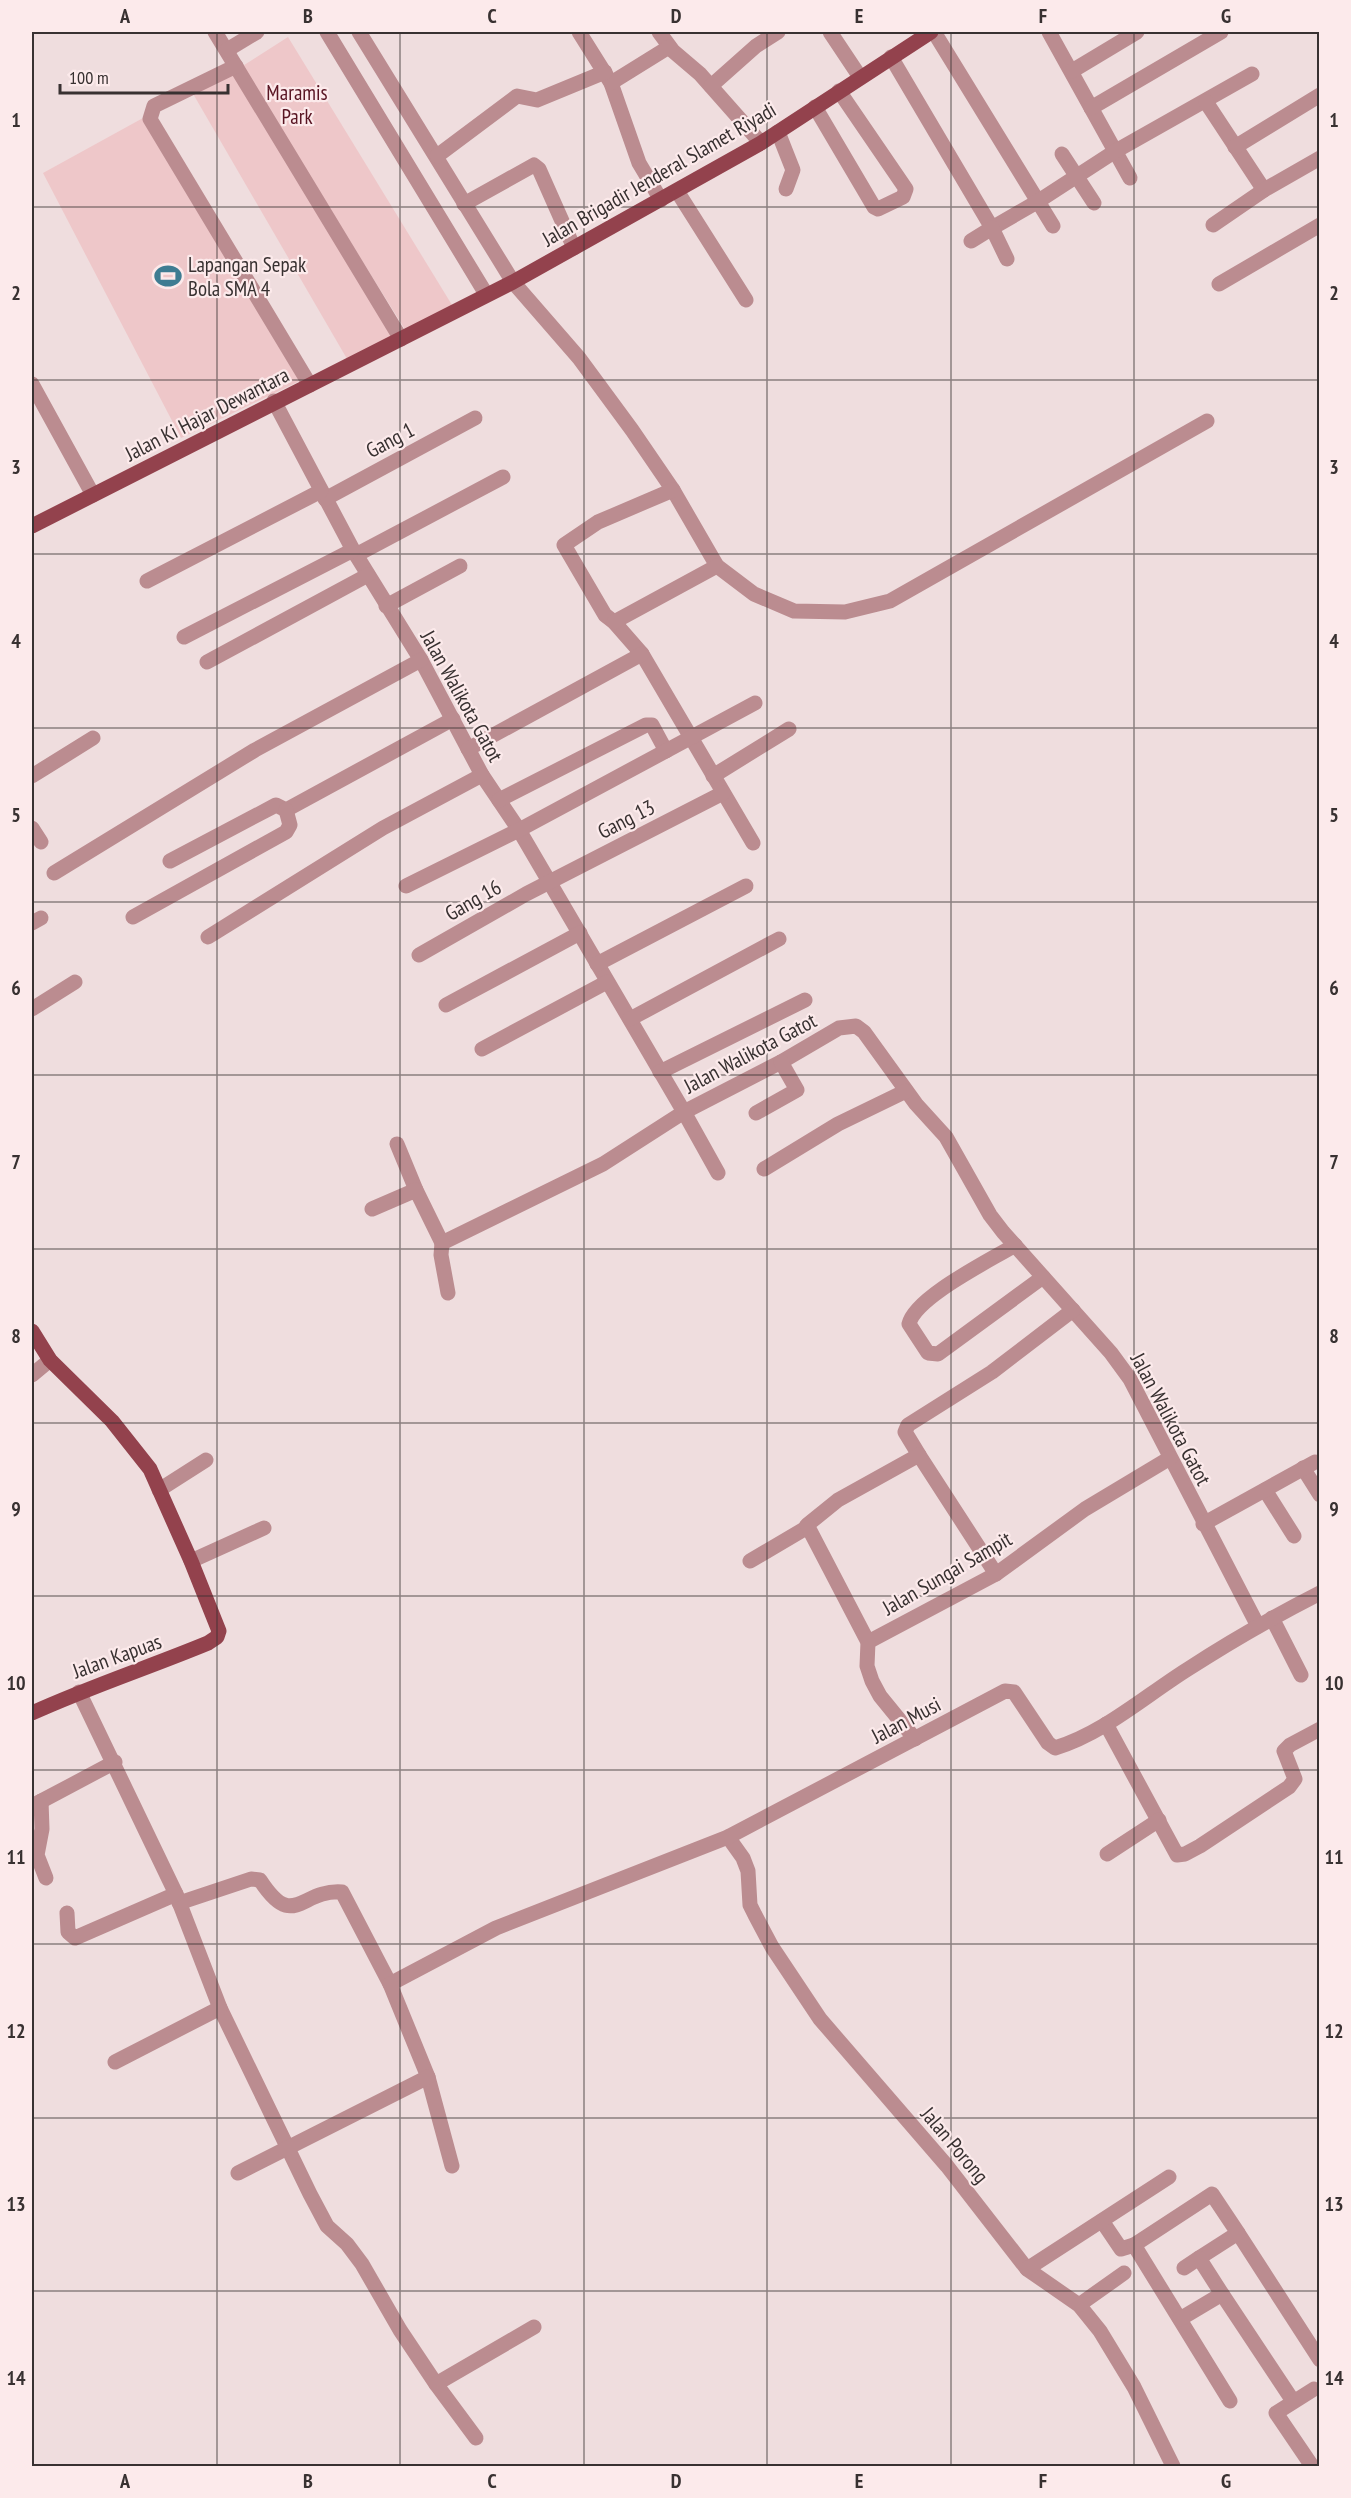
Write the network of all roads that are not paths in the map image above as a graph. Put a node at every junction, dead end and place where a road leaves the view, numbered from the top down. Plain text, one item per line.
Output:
1 (215, 32) edge
2 (257, 32) edge
3 (327, 32) edge
4 (360, 32) edge
5 (579, 32) edge
6 (659, 32) edge
7 (778, 32) edge
8 (830, 32) edge
9 (932, 32) edge
10 (1049, 32) edge
11 (1137, 32) edge
12 (1221, 32) edge
13 (669, 47) junction
14 (227, 50) junction
15 (891, 57) junction
16 (236, 65) junction
17 (1072, 70) junction
18 (1252, 74) dead end
19 (608, 77) junction
20 (860, 77) junction
21 (711, 86) junction
22 (839, 91) junction
23 (1320, 95) edge
24 (1206, 102) junction
25 (815, 107) junction
26 (1091, 108) junction
27 (778, 132) junction
28 (760, 143) junction
29 (1235, 147) junction
30 (1114, 152) junction
31 (1062, 154) dead end
32 (437, 156) junction
33 (1320, 158) edge
34 (1078, 177) junction
35 (1130, 178) dead end
36 (786, 189) dead end
37 (1264, 190) junction
38 (676, 191) junction
39 (661, 200) junction
40 (1037, 202) junction
41 (1094, 203) dead end
42 (464, 204) junction
43 (1213, 225) dead end
44 (1320, 225) edge
45 (1053, 226) dead end
46 (992, 228) junction
47 (971, 241) dead end
48 (574, 248) junction
49 (1007, 259) dead end
50 (513, 282) junction
51 (1219, 284) dead end
52 (486, 294) junction
53 (746, 300) dead end
54 (401, 339) junction
55 (32, 384) edge
56 (310, 385) junction
57 (274, 401) junction
58 (475, 418) dead end
59 (1207, 421) dead end
60 (503, 477) dead end
61 (673, 490) junction
62 (93, 495) junction
63 (323, 495) junction
64 (33, 522) edge
65 (355, 552) junction
66 (460, 566) dead end
67 (717, 566) junction
68 (368, 575) junction
69 (147, 580) dead end
70 (386, 606) junction
71 (614, 622) junction
72 (184, 637) dead end
73 (642, 654) junction
74 (421, 660) junction
75 (207, 662) dead end
76 (755, 703) dead end
77 (453, 719) junction
78 (789, 729) dead end
79 (690, 737) junction
80 (93, 738) dead end
81 (468, 749) junction
82 (666, 751) junction
83 (482, 775) junction
84 (32, 776) edge
85 (714, 776) junction
86 (723, 793) junction
87 (499, 800) junction
88 (286, 810) junction
89 (32, 828) edge
90 (519, 830) junction
91 (41, 842) dead end
92 (753, 843) dead end
93 (170, 861) dead end
94 (54, 873) dead end
95 (549, 882) junction
96 (406, 886) dead end
97 (746, 886) dead end
98 (133, 917) dead end
99 (580, 933) junction
100 (208, 937) dead end
101 (779, 939) dead end
102 (419, 955) dead end
103 (597, 964) junction
104 (75, 982) dead end
105 (608, 982) junction
106 (804, 1000) dead end
107 (446, 1005) dead end
108 (32, 1010) edge
109 (630, 1019) junction
110 (482, 1049) dead end
111 (781, 1062) junction
112 (660, 1072) junction
113 (906, 1091) junction
114 (684, 1112) junction
115 (756, 1113) dead end
116 (397, 1144) dead end
117 (764, 1169) dead end
118 (718, 1173) dead end
119 (416, 1190) junction
120 (372, 1209) dead end
121 (442, 1243) junction
122 (1015, 1245) junction
123 (1043, 1277) junction
124 (447, 1293) dead end
125 (1073, 1310) junction
126 (32, 1331) edge
127 (50, 1360) junction
128 (32, 1376) edge
129 (919, 1455) junction
130 (1170, 1458) junction
131 (206, 1460) dead end
132 (159, 1490) junction
133 (1265, 1490) junction
134 (1320, 1495) edge
135 (1203, 1524) junction
136 (264, 1528) dead end
137 (806, 1528) junction
138 (1294, 1536) dead end
139 (191, 1561) junction
140 (750, 1561) dead end
141 (996, 1574) junction
142 (1320, 1593) edge
143 (1272, 1618) junction
144 (1258, 1626) junction
145 (868, 1642) junction
146 (1301, 1675) dead end
147 (81, 1696) junction
148 (32, 1713) edge
149 (1106, 1724) junction
150 (1320, 1728) edge
151 (915, 1739) junction
152 (115, 1762) junction
153 (36, 1804) edge
154 (1159, 1820) junction
155 (728, 1837) junction
156 (1107, 1854) dead end
157 (46, 1878) dead end
158 (178, 1899) junction
159 (67, 1913) dead end
160 (390, 1984) junction
161 (220, 2008) junction
162 (115, 2062) dead end
163 (428, 2077) junction
164 (287, 2147) junction
165 (452, 2166) dead end
166 (238, 2173) dead end
167 (1170, 2177) dead end
168 (1102, 2221) junction
169 (1238, 2233) junction
170 (1134, 2245) junction
171 (1199, 2258) junction
172 (1184, 2268) dead end
173 (1027, 2270) junction
174 (1124, 2273) dead end
175 (1222, 2294) junction
176 (1079, 2306) junction
177 (1180, 2319) junction
178 (534, 2327) dead end
179 (1320, 2360) edge
180 (436, 2384) junction
181 (1318, 2391) edge
182 (1230, 2401) dead end
183 (1293, 2401) junction
184 (476, 2438) dead end
185 (1169, 2465) edge
186 (1312, 2466) edge

1 - 14 street
2 - 14 street
3 - 52 street
4 - 32 street
5 - 19 street
6 - 13 street
7 - 21 street
8 - 20 street
9 - 15 main road, Jalan Brigadir Jenderal Slamet Riyadi
9 - 40 street
10 - 17 street
11 - 17 street
12 - 26 street
13 - 19 street
13 - 21 street
14 - 16 street
15 - 20 main road, Jalan Brigadir Jenderal Slamet Riyadi
15 - 46 street
16 - 54 street
16 - 56 street
17 - 26 street
18 - 24 street
19 - 32 street
19 - 39 street
20 - 22 main road, Jalan Brigadir Jenderal Slamet Riyadi
21 - 28 street
22 - 25 main road, Jalan Brigadir Jenderal Slamet Riyadi
22 - 25 street
23 - 29 street
24 - 29 street
24 - 30 street
25 - 27 main road, Jalan Brigadir Jenderal Slamet Riyadi
26 - 30 street
27 - 28 main road, Jalan Brigadir Jenderal Slamet Riyadi
27 - 36 street
28 - 38 main road, Jalan Brigadir Jenderal Slamet Riyadi
29 - 37 street
30 - 34 street
30 - 35 street
31 - 34 street
32 - 42 street
33 - 37 street
34 - 40 street
34 - 41 street
37 - 43 street
38 - 39 main road, Jalan Brigadir Jenderal Slamet Riyadi
38 - 53 street
39 - 48 main road, Jalan Brigadir Jenderal Slamet Riyadi
40 - 45 street
40 - 46 street
42 - 48 street
42 - 50 street
44 - 51 street
46 - 47 street
46 - 49 street
48 - 50 main road, Jalan Brigadir Jenderal Slamet Riyadi
50 - 52 main road, Jalan Brigadir Jenderal Slamet Riyadi
50 - 61 street
52 - 54 main road, Jalan Brigadir Jenderal Slamet Riyadi
54 - 56 main road, Jalan Ki Hajar Dewantara
55 - 62 street
56 - 57 main road, Jalan Ki Hajar Dewantara
57 - 62 main road, Jalan Ki Hajar Dewantara
57 - 63 street, Jalan Walikota Gatot
58 - 63 street, Gang 1
59 - 67 street
60 - 65 street
61 - 67 street
61 - 71 street
62 - 64 main road, Jalan Ki Hajar Dewantara
63 - 65 street, Jalan Walikota Gatot
63 - 69 street, Gang 1
65 - 68 street, Jalan Walikota Gatot
65 - 72 street
66 - 70 street
67 - 71 street
68 - 70 street, Jalan Walikota Gatot
68 - 75 street
70 - 74 street, Jalan Walikota Gatot
71 - 73 street
73 - 79 street
73 - 81 street
74 - 77 street, Jalan Walikota Gatot
74 - 94 street
76 - 79 street
77 - 81 street, Jalan Walikota Gatot
77 - 88 street
78 - 85 street
79 - 82 street
79 - 85 street
80 - 84 street
81 - 83 street, Jalan Walikota Gatot
82 - 87 street
82 - 90 street
83 - 87 street, Jalan Walikota Gatot
83 - 100 street
85 - 86 street
86 - 92 street
86 - 95 street, Gang 13
87 - 90 street, Jalan Walikota Gatot
88 - 93 street
88 - 98 street
89 - 91 street
90 - 95 street, Jalan Walikota Gatot
90 - 96 street
95 - 99 street, Jalan Walikota Gatot
95 - 102 street, Gang 16
97 - 103 street
99 - 103 street, Jalan Walikota Gatot
99 - 107 street
101 - 109 street
103 - 105 street, Jalan Walikota Gatot
104 - 108 street
105 - 109 street, Jalan Walikota Gatot
105 - 110 street
106 - 112 street
109 - 112 street, Jalan Walikota Gatot
111 - 113 street, Jalan Walikota Gatot
111 - 114 street, Jalan Walikota Gatot
111 - 115 street
112 - 114 street, Jalan Walikota Gatot
113 - 117 street
113 - 122 street, Jalan Walikota Gatot
114 - 118 street
114 - 121 street
116 - 119 street
119 - 120 street
119 - 121 street
121 - 124 street
122 - 123 street, Jalan Walikota Gatot
122 - 123 street
123 - 125 street, Jalan Walikota Gatot
125 - 129 street
125 - 130 street, Jalan Walikota Gatot
126 - 127 main road
127 - 128 street
127 - 132 main road
129 - 137 street
129 - 141 street
130 - 135 street, Jalan Walikota Gatot
130 - 141 street, Jalan Sungai Sampit
131 - 132 street
132 - 139 main road
133 - 134 street
133 - 135 street
133 - 138 street
135 - 144 street, Jalan Walikota Gatot
136 - 139 street
137 - 140 street
137 - 145 street
139 - 147 main road, Jalan Kapuas
141 - 145 street, Jalan Sungai Sampit
142 - 143 street, Jalan Musi
143 - 144 street, Jalan Musi
143 - 146 street
144 - 149 street, Jalan Musi
145 - 151 street, Jalan Sungai Sampit
147 - 148 main road, Jalan Kapuas
147 - 152 street
149 - 151 street, Jalan Musi
149 - 154 street
150 - 154 street
151 - 155 street, Jalan Musi
152 - 153 street
152 - 158 street
153 - 157 street
154 - 156 street
155 - 160 street, Jalan Musi
155 - 173 street, Jalan Porong
158 - 159 street
158 - 160 street
158 - 161 street
160 - 163 street
161 - 162 street
161 - 164 street
163 - 164 street
163 - 165 street
164 - 166 street
164 - 180 street
167 - 168 street
168 - 170 street
168 - 173 street
169 - 170 street
169 - 171 street
169 - 179 street
170 - 177 street
171 - 172 street
171 - 175 street
173 - 176 street, Jalan Porong
174 - 176 street
175 - 177 street
175 - 183 street
176 - 185 street, Jalan Porong
177 - 182 street
178 - 180 street
180 - 184 street
181 - 183 street
183 - 186 street

